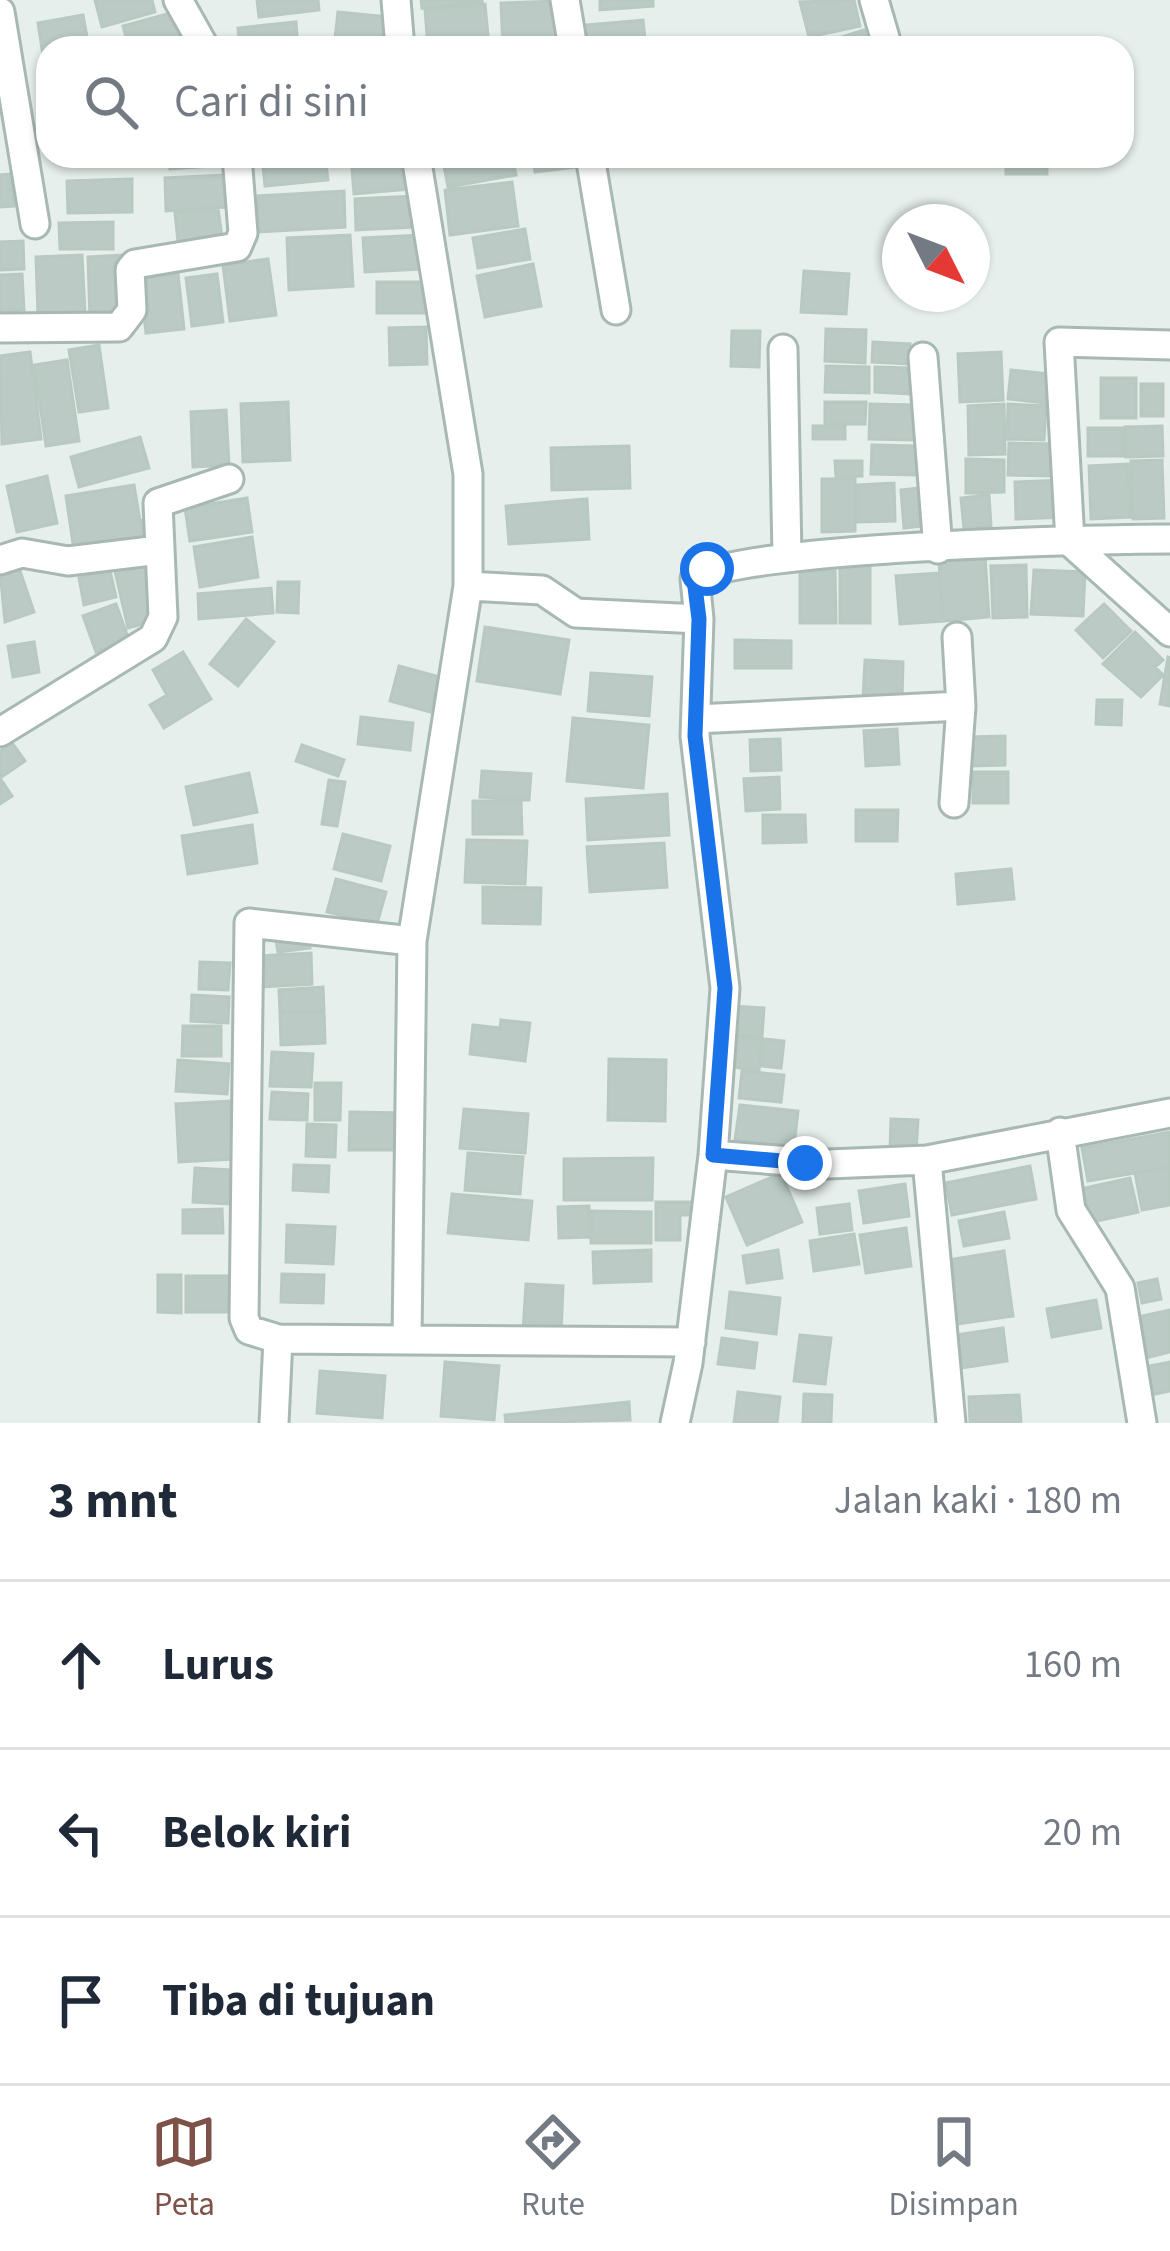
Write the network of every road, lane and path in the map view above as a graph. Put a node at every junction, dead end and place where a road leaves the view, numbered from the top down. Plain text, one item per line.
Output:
1 (22, 0) edge
2 (178, 0) edge
3 (396, 0) edge
4 (566, 0) edge
5 (874, 0) edge
6 (0, 10) edge
7 (198, 36) edge
8 (399, 36) edge
9 (571, 36) edge
10 (884, 36) edge
11 (238, 168) edge
12 (418, 168) edge
13 (592, 168) edge
14 (35, 224) dead end
15 (616, 310) dead end
16 (0, 328) edge
17 (1170, 345) edge
18 (783, 350) dead end
19 (923, 357) dead end
20 (229, 479) dead end
21 (1170, 539) edge
22 (1070, 542) junction
23 (938, 549) junction
24 (159, 550) junction
25 (787, 557) junction
26 (0, 560) edge
27 (468, 586) junction
28 (699, 619) junction
29 (1170, 632) edge
30 (957, 637) dead end
31 (961, 706) junction
32 (696, 718) junction
33 (0, 731) edge
34 (954, 803) dead end
35 (412, 941) junction
36 (1170, 1113) edge
37 (1060, 1132) junction
38 (713, 1155) junction
39 (927, 1160) junction
40 (278, 1339) junction
41 (407, 1340) junction
42 (691, 1342) junction
43 (274, 1423) edge
44 (675, 1423) edge
45 (951, 1423) edge
46 (1142, 1423) edge

1 - 6 street
2 - 7 street
3 - 8 street
4 - 9 street
5 - 10 street
6 - 14 street
11 - 16 street
12 - 27 street
13 - 15 street
17 - 22 street
18 - 25 street
19 - 23 street
20 - 24 street
21 - 22 street
22 - 23 street
22 - 29 street
23 - 25 street
24 - 26 street
24 - 33 street
25 - 28 street
27 - 28 street
27 - 35 street
28 - 32 street
30 - 31 street
31 - 32 street
31 - 34 street
32 - 38 street
35 - 40 street
35 - 41 street
36 - 37 street
37 - 39 street
37 - 46 street
38 - 39 street
38 - 42 street
39 - 45 street
40 - 41 street
40 - 43 street
41 - 42 street
42 - 44 street

